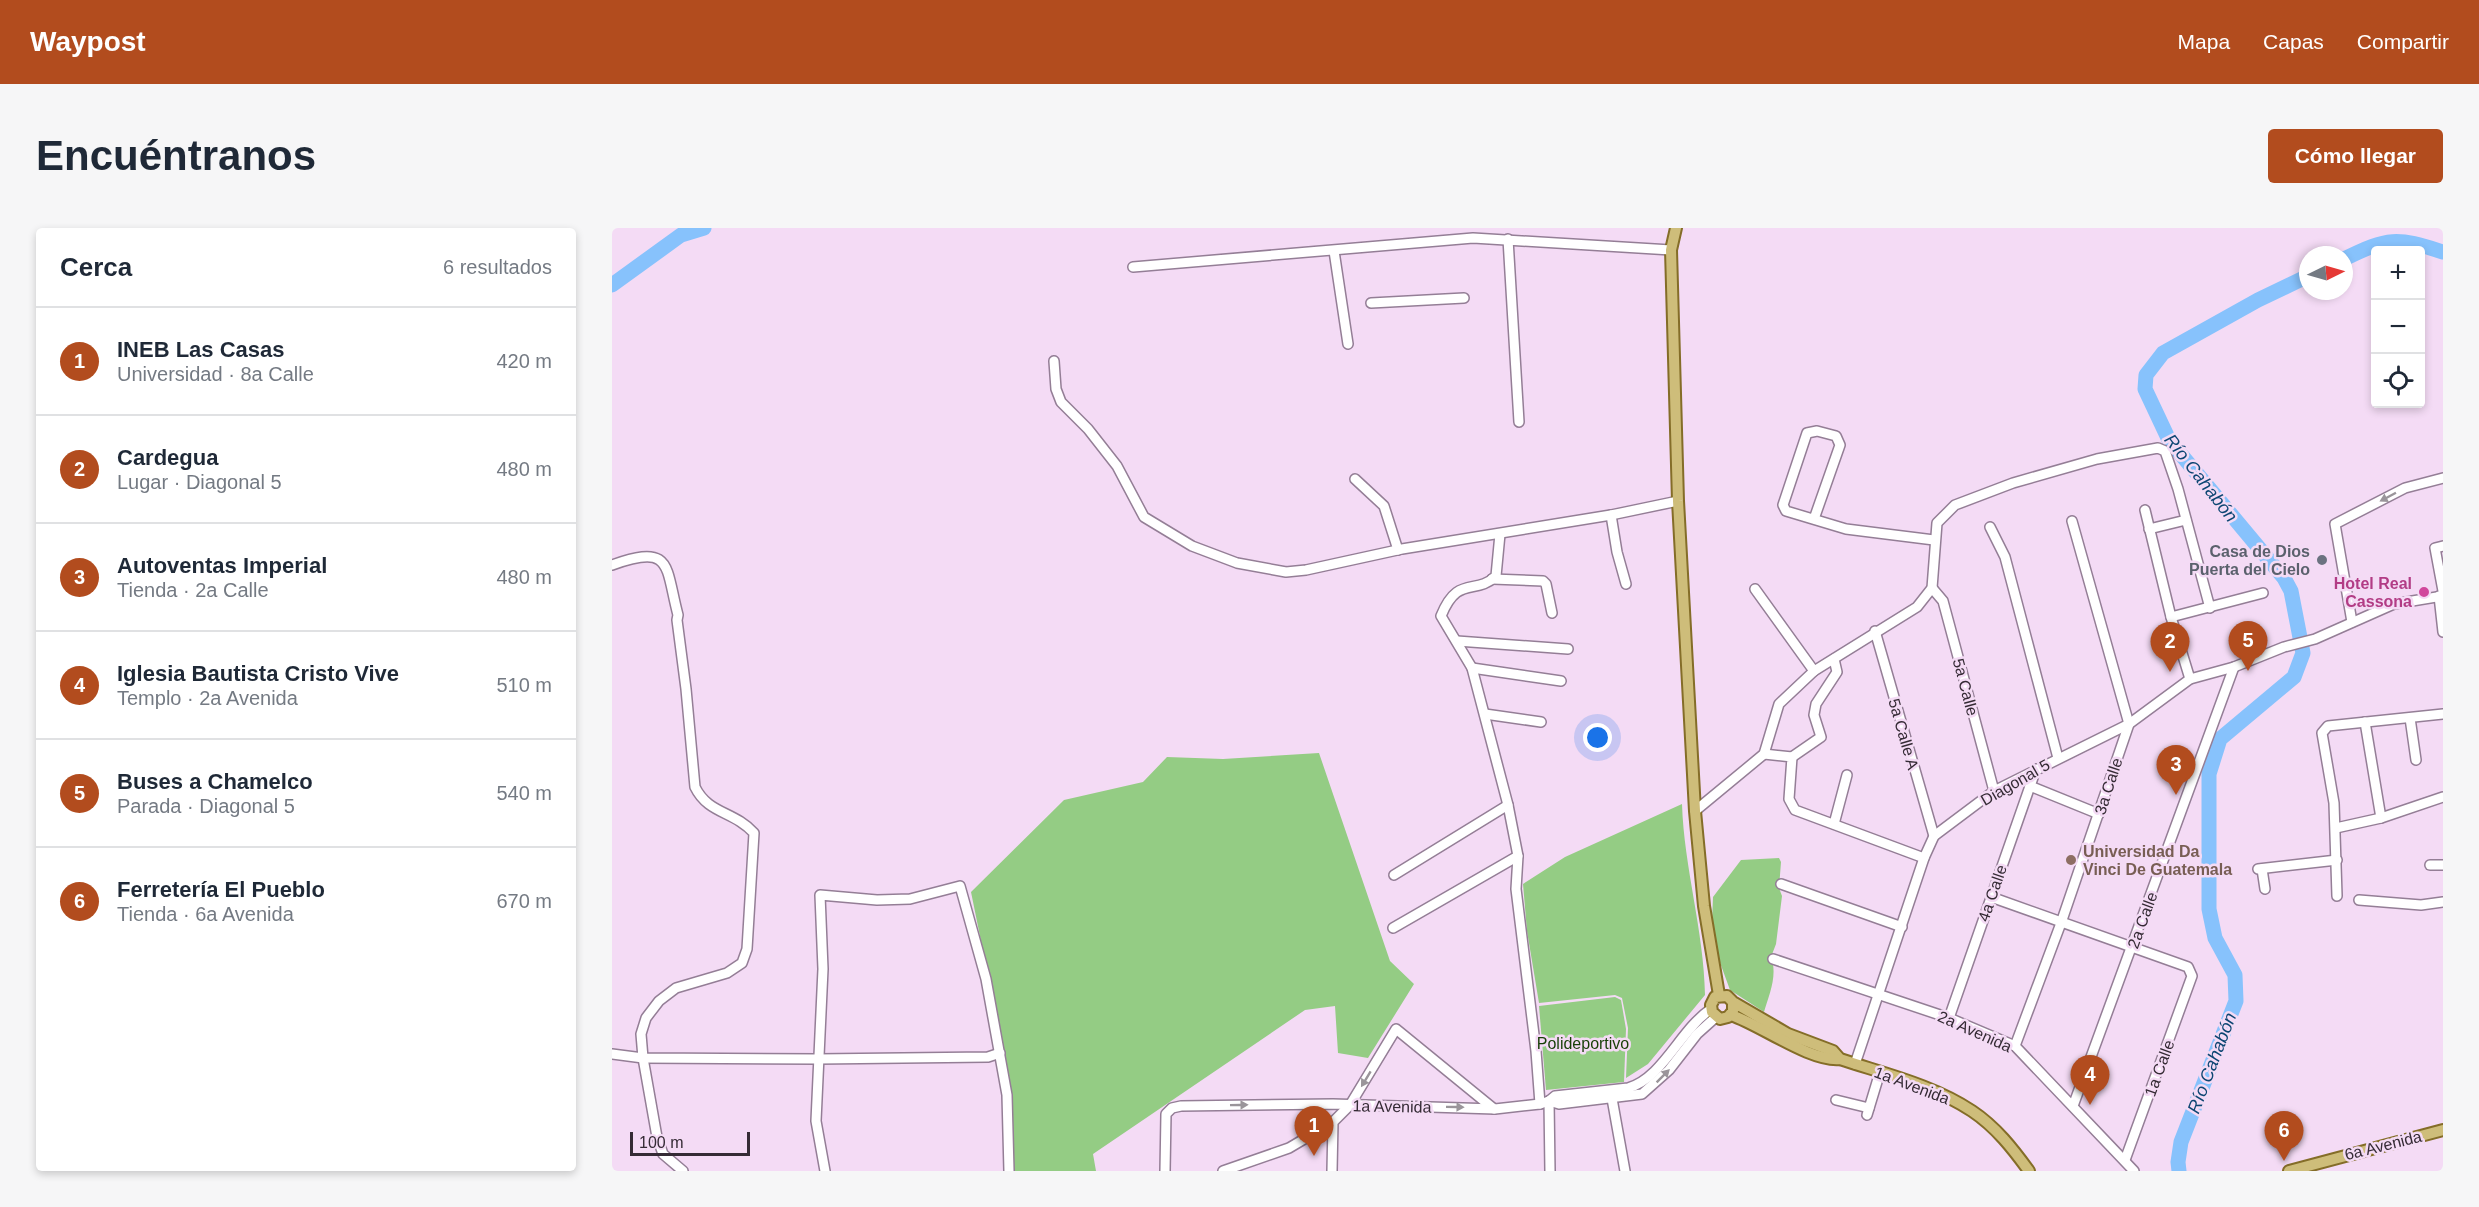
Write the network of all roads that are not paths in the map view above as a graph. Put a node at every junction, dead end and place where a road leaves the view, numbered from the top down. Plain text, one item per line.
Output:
1 (1468, 228) edge
2 (1676, 228) edge
3 (1473, 238) junction
4 (1508, 239) junction
5 (1671, 250) junction
6 (1335, 251) junction
7 (1133, 267) dead end
8 (1464, 298) dead end
9 (1371, 303) dead end
10 (1348, 344) dead end
11 (1054, 361) dead end
12 (1519, 422) dead end
13 (2443, 478) edge
14 (1355, 479) dead end
15 (1678, 501) junction
16 (2145, 510) dead end
17 (1611, 515) junction
18 (1814, 519) junction
19 (2186, 520) junction
20 (2072, 521) dead end
21 (1990, 527) dead end
22 (2149, 529) junction
23 (1500, 534) junction
24 (1934, 540) junction
25 (2443, 546) edge
26 (1398, 550) junction
27 (612, 565) edge
28 (1492, 579) junction
29 (1626, 584) dead end
30 (1932, 588) junction
31 (1755, 589) dead end
32 (2263, 593) dead end
33 (2442, 594) edge
34 (2210, 608) junction
35 (1552, 613) dead end
36 (2171, 616) junction
37 (2352, 622) junction
38 (1875, 631) junction
39 (2443, 632) edge
40 (1457, 641) junction
41 (1568, 649) dead end
42 (1834, 659) junction
43 (2234, 667) junction
44 (1472, 668) junction
45 (1814, 671) junction
46 (2190, 679) junction
47 (1561, 681) dead end
48 (1485, 714) junction
49 (2443, 714) edge
50 (2410, 718) junction
51 (1541, 722) dead end
52 (2365, 722) junction
53 (2128, 724) junction
54 (1764, 754) junction
55 (1792, 757) junction
56 (2058, 758) junction
57 (2416, 760) dead end
58 (2036, 769) junction
59 (1847, 776) dead end
60 (2030, 786) junction
61 (1994, 791) junction
62 (2443, 797) edge
63 (1508, 805) junction
64 (1695, 811) junction
65 (2099, 814) junction
66 (2381, 818) junction
67 (1834, 824) junction
68 (2336, 828) junction
69 (1934, 836) junction
70 (1518, 856) junction
71 (1924, 858) junction
72 (2337, 860) junction
73 (2430, 865) dead end
74 (2443, 865) edge
75 (1394, 875) dead end
76 (1781, 884) dead end
77 (2265, 889) dead end
78 (2337, 896) dead end
79 (1991, 897) junction
80 (2359, 900) dead end
81 (2443, 902) edge
82 (2061, 922) junction
83 (1902, 927) junction
84 (1393, 928) dead end
85 (2132, 948) junction
86 (1773, 959) dead end
87 (1879, 994) junction
88 (1719, 995) junction
89 (1733, 1002) junction
90 (1713, 1013) junction
91 (1731, 1015) junction
92 (1949, 1018) junction
93 (2015, 1046) junction
94 (1000, 1053) junction
95 (612, 1054) edge
96 (643, 1058) junction
97 (818, 1059) junction
98 (1840, 1059) junction
99 (1855, 1064) junction
100 (1880, 1072) junction
101 (1612, 1094) junction
102 (1836, 1100) dead end
103 (1545, 1103) junction
104 (1350, 1105) junction
105 (2073, 1106) junction
106 (1495, 1109) junction
107 (1333, 1122) junction
108 (2443, 1130) edge
109 (2125, 1160) junction
110 (683, 1171) edge
111 (825, 1171) edge
112 (1009, 1171) edge
113 (1166, 1171) edge
114 (1223, 1171) edge
115 (1332, 1171) edge
116 (1550, 1171) edge
117 (1625, 1171) edge
118 (2029, 1171) edge
119 (2134, 1171) edge
120 (2289, 1171) edge

1 - 3 street
2 - 5 main road
3 - 4 street
3 - 6 street
4 - 5 street
4 - 12 street
5 - 15 main road
6 - 7 street
6 - 10 street
8 - 9 street
11 - 26 street
13 -> 37 street
14 - 26 street
15 - 17 street
15 - 64 main road
16 - 22 street
17 - 23 street
17 - 29 street
18 - 18 street
18 - 24 street
19 - 22 street
19 - 24 street
19 - 34 street
20 - 53 street
21 - 56 street
22 - 36 street
23 - 26 street
23 - 28 street
24 - 30 street
25 - 33 street
27 - 96 street
28 - 35 street
28 - 40 street
30 - 38 street
30 - 61 street, 5a Calle
31 - 45 street
32 - 34 street
33 - 37 street, Diagonal 5
33 - 39 street
34 - 36 street
36 - 46 street
37 - 43 street, Diagonal 5
38 - 42 street
38 - 69 street, 5a Calle A
40 - 41 street
40 - 44 street
42 - 45 street
42 - 55 street
43 - 46 street, Diagonal 5
43 - 85 street, 2a Calle
44 - 47 street
44 - 48 street
45 - 54 street
46 - 53 street, Diagonal 5
48 - 51 street
48 - 63 street
49 - 50 street
50 - 52 street
50 - 57 street
52 - 66 street
52 - 68 street
53 - 56 street, Diagonal 5
53 - 65 street, 3a Calle
54 - 55 street
54 - 64 street
55 - 67 street
56 - 58 street, Diagonal 5
58 - 60 street, 4a Calle
58 - 61 street, Diagonal 5
59 - 67 street
60 - 65 street
60 - 79 street, 4a Calle
61 - 69 street, Diagonal 5
62 - 66 street
63 - 70 street
63 - 75 street
64 - 88 main road
65 - 82 street, 3a Calle
66 - 68 street
67 - 71 street
68 - 72 street
69 - 71 street, Diagonal 5
70 - 84 street
70 - 103 street
71 - 83 street, Diagonal 5
72 - 77 street
72 - 78 street
73 - 74 street
76 - 83 street
79 - 82 street
79 - 92 street, 4a Calle
80 - 81 street
82 - 85 street
82 - 93 street, 3a Calle
83 - 87 street, Diagonal 5
85 - 105 street, 2a Calle
85 - 109 street, 1a Calle
86 - 87 street, 2a Avenida
87 - 92 street, 2a Avenida
87 - 99 street, Diagonal 5
88 - 89 main road
88 - 90 main road
89 - 91 main road
89 - 98 main road, 1a Avenida
90 - 91 main road
90 - 101 street, 1a Avenida
91 - 98 main road, 1a Avenida
92 - 93 street, 2a Avenida
93 - 105 street, 2a Avenida
94 - 97 street
94 - 97 street
94 - 112 street
95 - 96 street
96 - 97 street
96 - 110 street
97 - 111 street
98 - 99 main road, 1a Avenida
99 - 100 main road, 1a Avenida
100 - 102 street
100 - 118 main road, 1a Avenida
101 - 103 street, 1a Avenida
101 - 117 street
103 - 106 street, 1a Avenida
103 - 116 street
104 -> 106 street, 1a Avenida
106 -> 104 street
104 - 107 street
113 -> 104 street, 1a Avenida
105 - 109 street, 2a Avenida
107 - 114 street
107 - 115 street
108 - 120 main road, 6a Avenida
109 - 119 street, 2a Avenida

